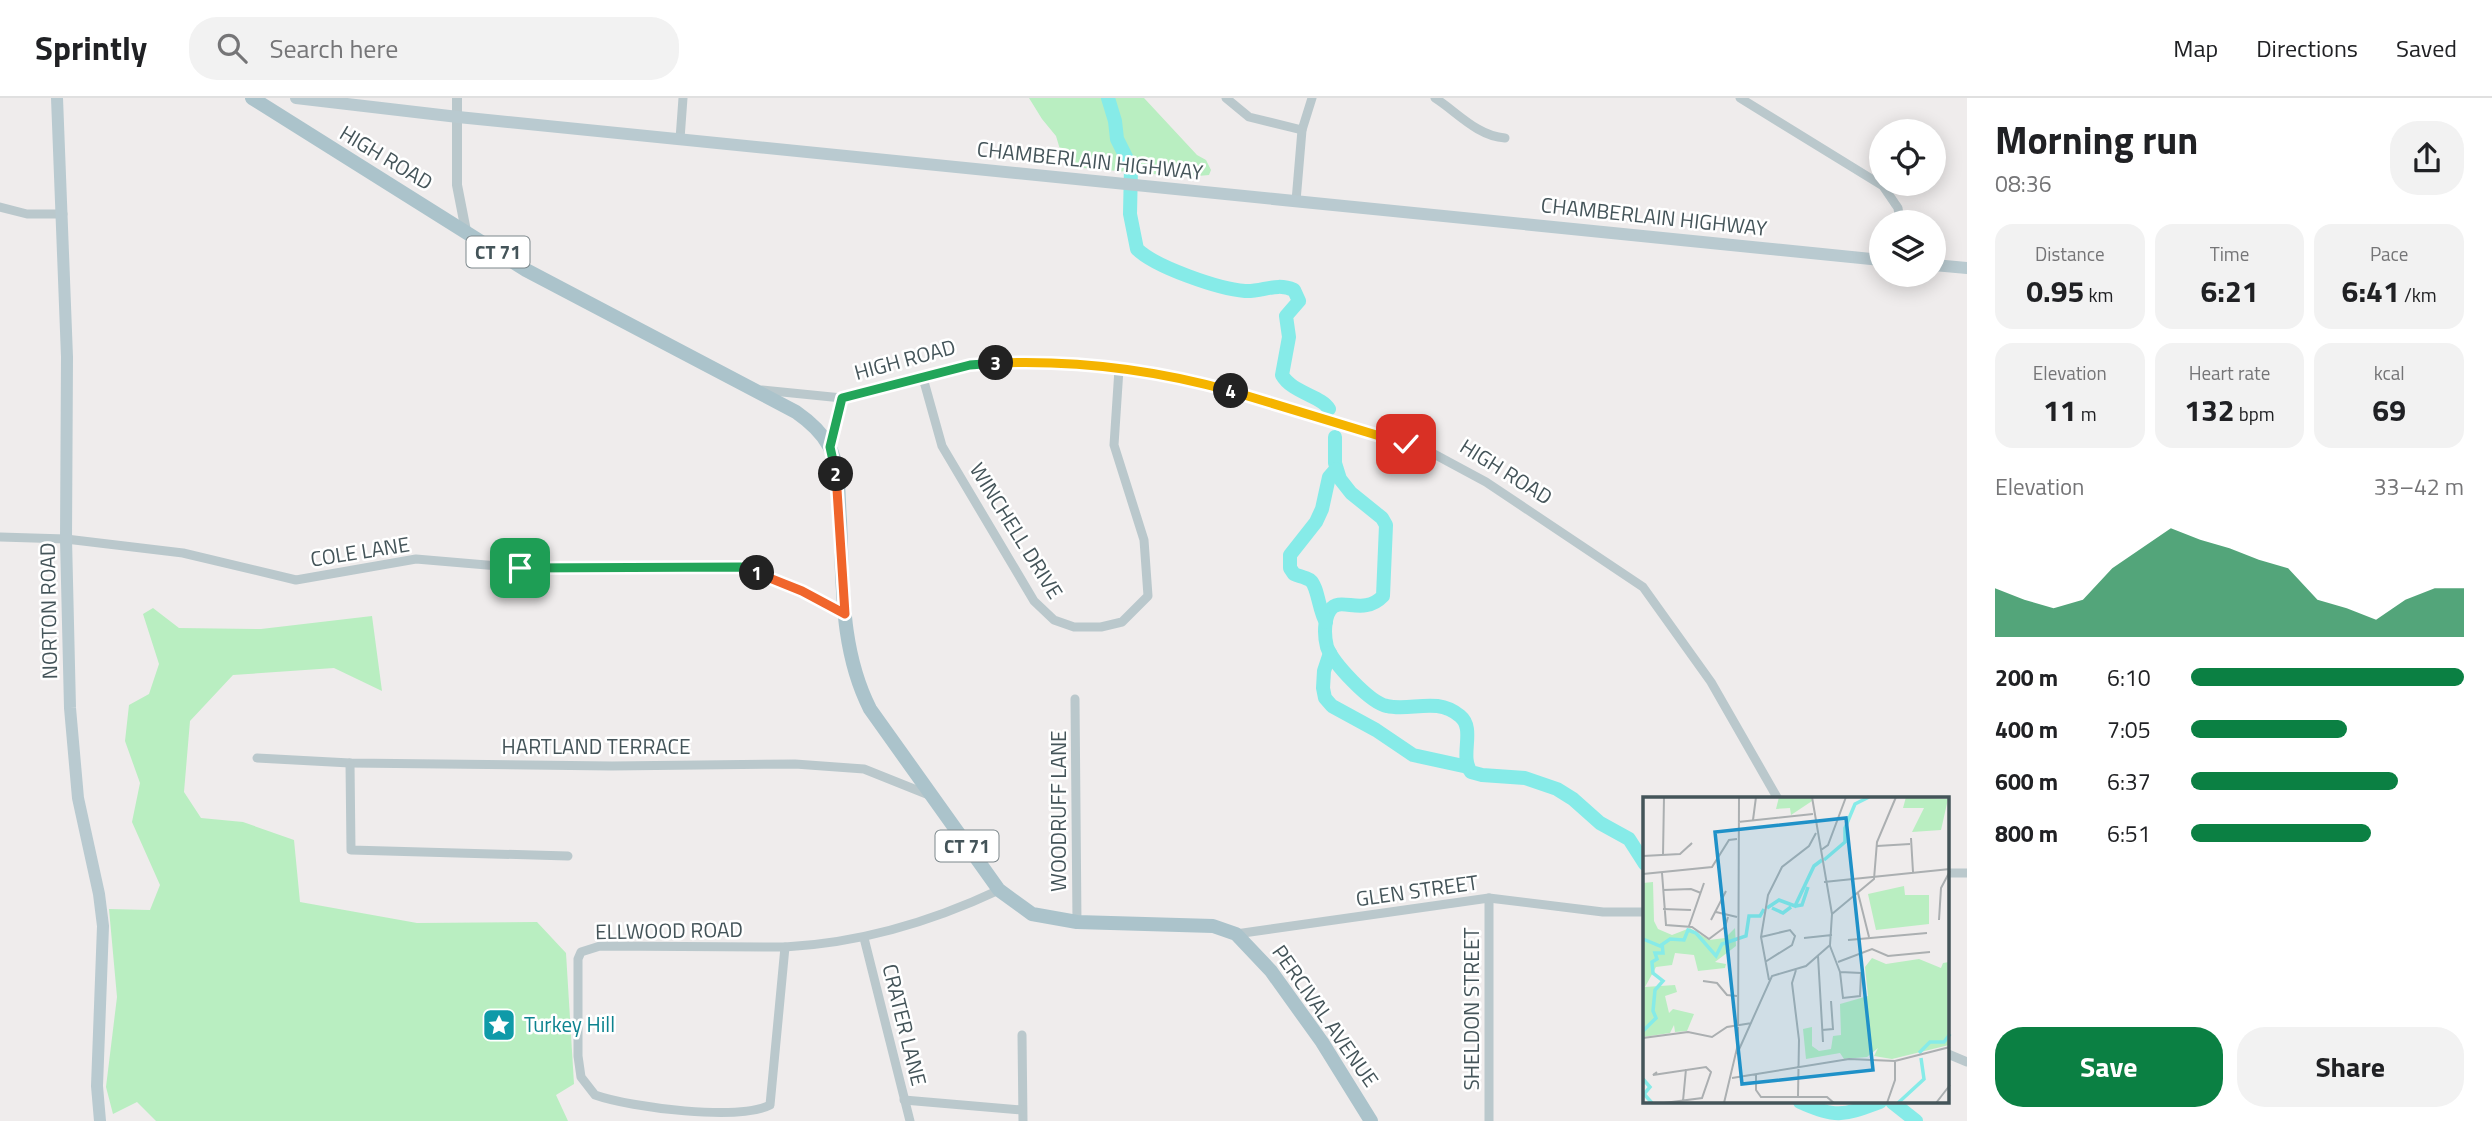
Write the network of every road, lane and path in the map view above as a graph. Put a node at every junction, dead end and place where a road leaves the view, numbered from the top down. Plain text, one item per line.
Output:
1 (57, 98) edge
2 (252, 98) edge
3 (296, 98) edge
4 (457, 98) edge
5 (683, 98) edge
6 (1226, 98) edge
7 (1312, 98) edge
8 (1435, 98) edge
9 (1740, 98) edge
10 (458, 117) junction
11 (1302, 130) junction
12 (1504, 138) dead end
13 (680, 139) junction
14 (1296, 201) junction
15 (0, 208) edge
16 (1898, 210) edge
17 (63, 214) junction
18 (466, 231) junction
19 (1869, 259) edge
20 (1946, 266) edge
21 (1967, 268) edge
22 (1119, 369) junction
23 (923, 378) junction
24 (753, 390) junction
25 (842, 398) junction
26 (830, 447) junction
27 (0, 537) edge
28 (66, 538) junction
29 (845, 614) junction
30 (1076, 699) dead end
31 (257, 758) dead end
32 (350, 764) junction
33 (931, 796) junction
34 (1777, 797) edge
35 (568, 856) dead end
36 (999, 890) junction
37 (1489, 898) junction
38 (1643, 912) edge
39 (1077, 922) junction
40 (1236, 934) junction
41 (864, 938) junction
42 (785, 947) junction
43 (1022, 1035) dead end
44 (1950, 1055) edge
45 (1967, 1062) edge
46 (904, 1100) junction
47 (1022, 1110) junction
48 (100, 1121) edge
49 (910, 1121) edge
50 (1023, 1121) edge
51 (1371, 1121) edge
52 (1489, 1121) edge

1 - 17 main road, NORTON ROAD
2 - 18 main road, HIGH ROAD / CT 71
3 - 10 main road, CHAMBERLAIN HIGHWAY
4 - 10 street
5 - 13 street
6 - 11 street
7 - 11 street
8 - 12 street
9 - 16 street
10 - 13 main road, CHAMBERLAIN HIGHWAY
10 - 18 street
11 - 14 street
13 - 14 main road, CHAMBERLAIN HIGHWAY
14 - 19 main road, CHAMBERLAIN HIGHWAY
15 - 17 street
17 - 28 main road, NORTON ROAD
18 - 24 main road, HIGH ROAD / CT 71
20 - 21 main road
22 - 23 street, HIGH ROAD
22 - 23 street, WINCHELL DRIVE
22 - 34 street, HIGH ROAD
23 - 25 street, HIGH ROAD
24 - 25 street, HIGH ROAD
24 - 26 main road, CT 71
25 - 26 street, HIGH ROAD
26 - 29 main road, CT 71
27 - 28 street, COLE LANE
28 - 29 street, COLE LANE
28 - 48 main road, NORTON ROAD
29 - 33 main road, CT 71
30 - 39 street, WOODRUFF LANE
31 - 32 street, HARTLAND TERRACE
32 - 33 street, HARTLAND TERRACE
32 - 35 street
33 - 36 main road, CT 71
36 - 39 main road, CT 71
36 - 41 street, ELLWOOD ROAD
37 - 38 street, GLEN STREET
37 - 40 street, GLEN STREET
37 - 52 street, SHELDON STREET
39 - 40 main road, CT 71
40 - 51 main road, PERCIVAL AVENUE
41 - 42 street, ELLWOOD ROAD
41 - 46 street, CRATER LANE
42 - 42 street, ELLWOOD ROAD
43 - 47 street
44 - 45 street
46 - 47 street
46 - 49 street, CRATER LANE
47 - 50 street

